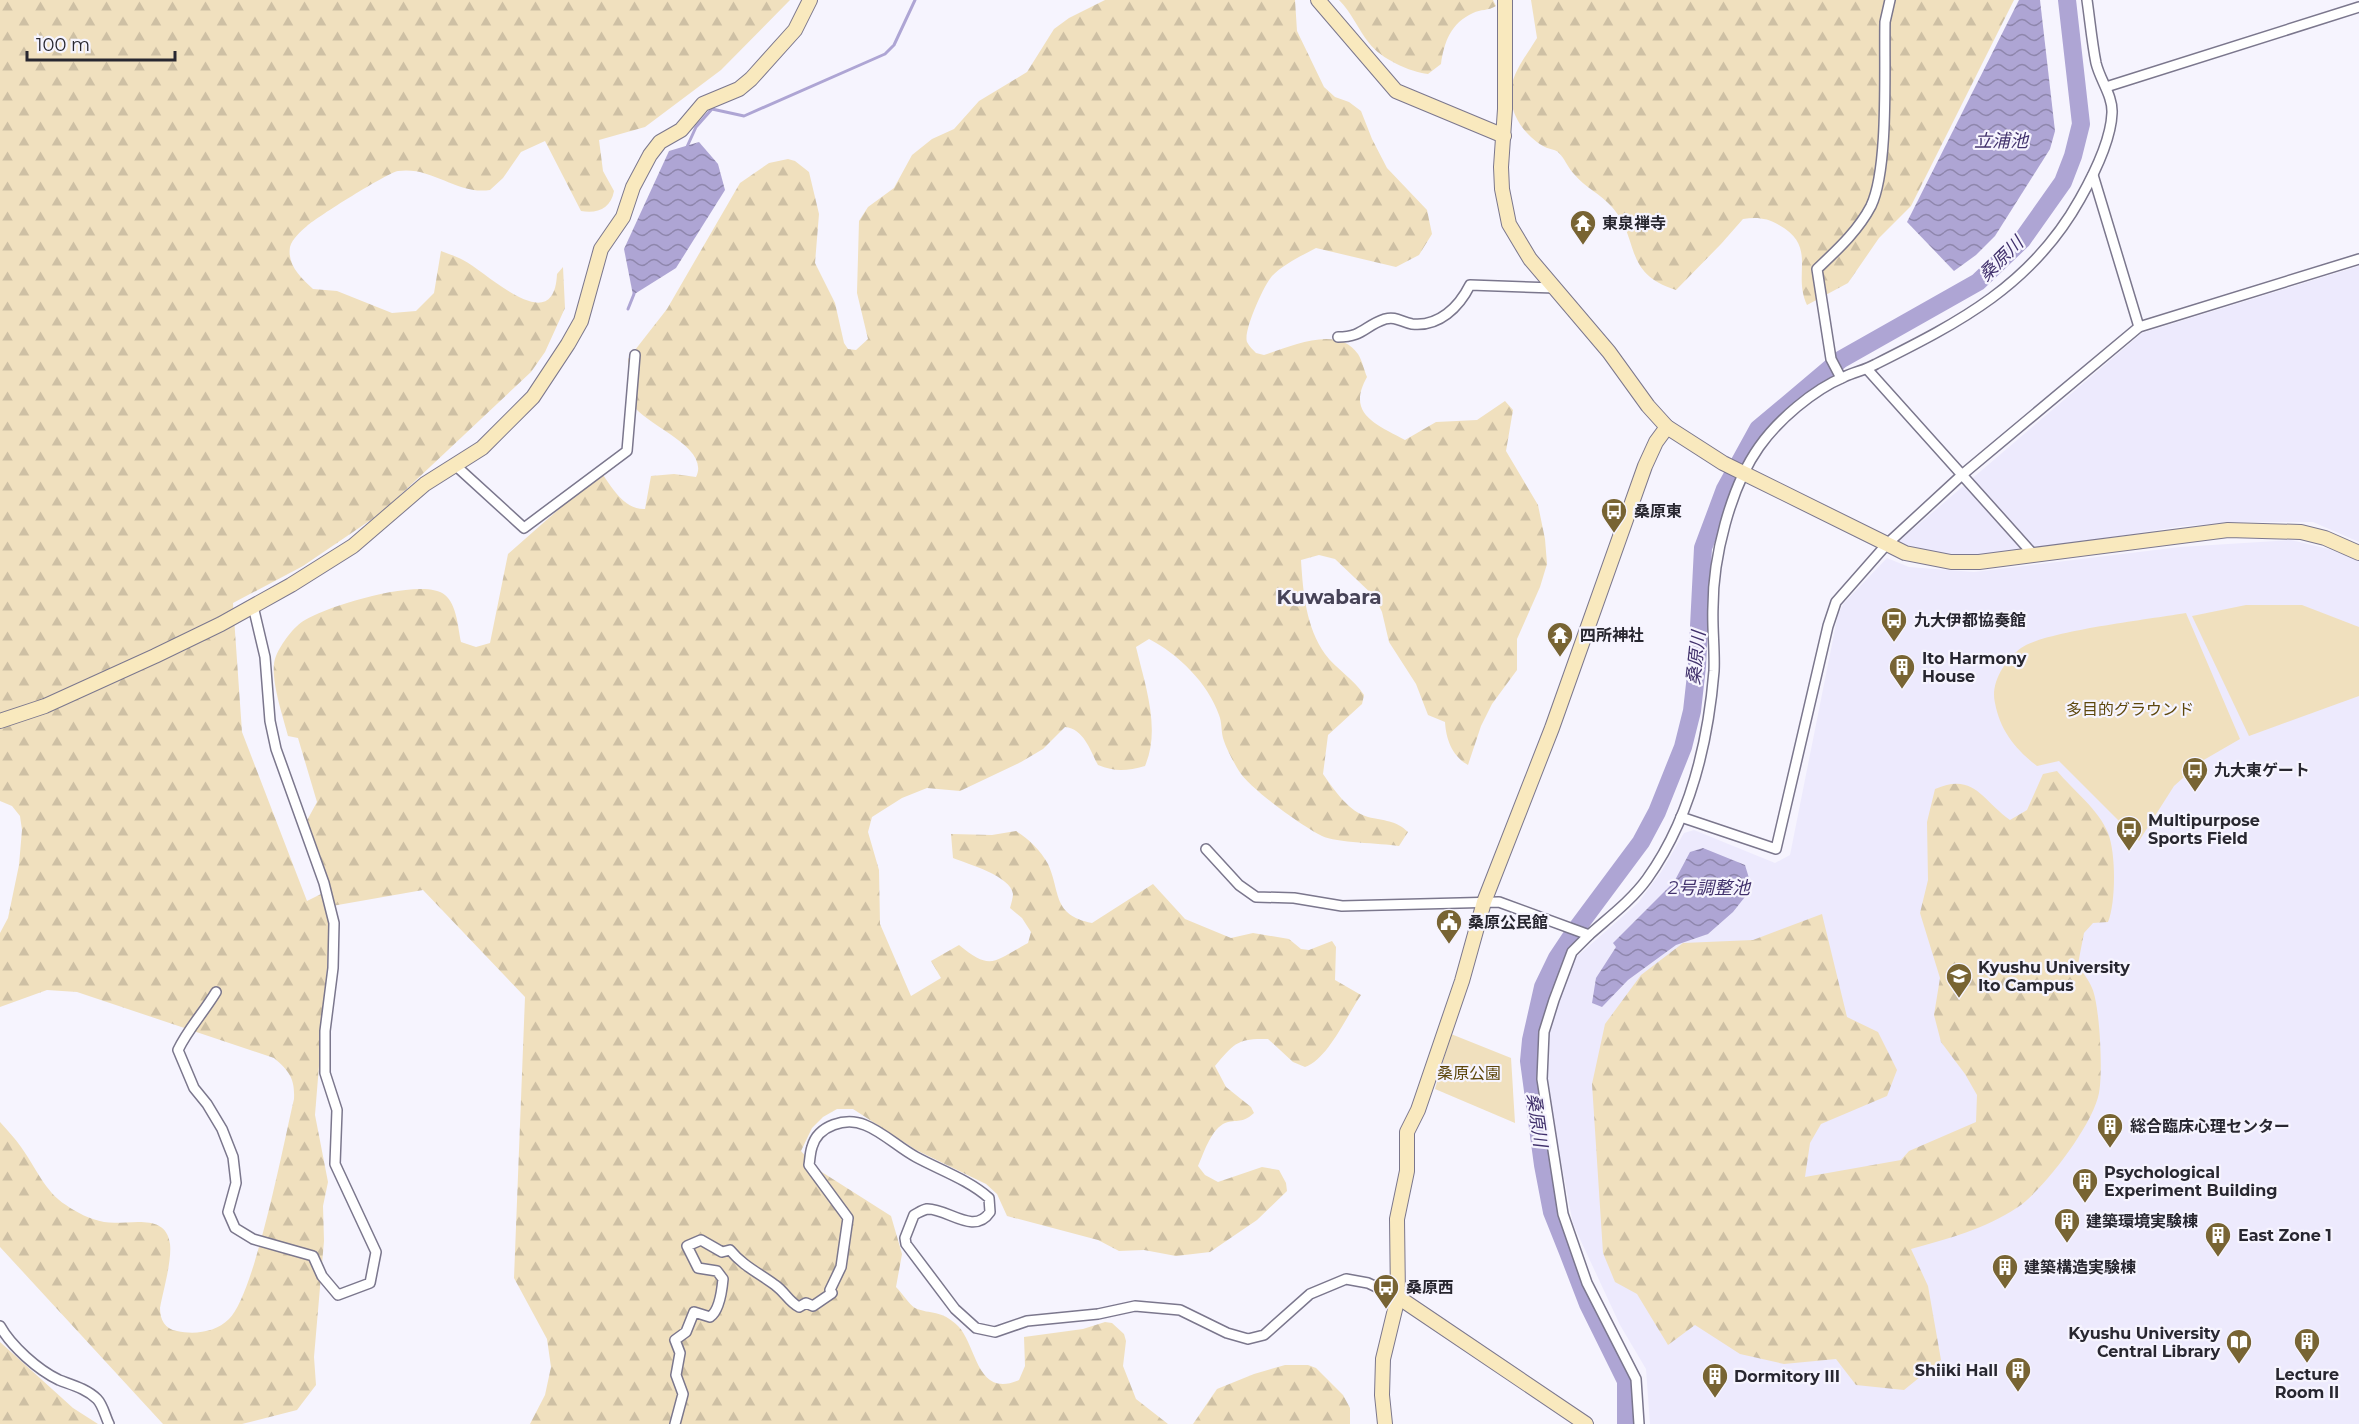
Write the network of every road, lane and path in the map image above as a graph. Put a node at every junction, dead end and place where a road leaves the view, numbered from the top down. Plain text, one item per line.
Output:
1 (810, 0) edge
2 (1318, 0) edge
3 (1504, 0) edge
4 (1890, 0) edge
5 (2087, 0) edge
6 (2359, 7) edge
7 (2106, 87) junction
8 (1504, 136) junction
9 (2093, 175) junction
10 (2359, 259) edge
11 (1555, 288) junction
12 (2139, 327) junction
13 (1338, 337) dead end
14 (635, 355) dead end
15 (1867, 369) junction
16 (1841, 378) junction
17 (1667, 427) junction
18 (455, 465) junction
19 (1744, 474) junction
20 (1963, 474) junction
21 (1887, 544) junction
22 (2359, 553) edge
23 (2033, 554) junction
24 (253, 606) junction
25 (0, 721) edge
26 (1681, 818) junction
27 (1206, 849) dead end
28 (1484, 902) junction
29 (1586, 934) junction
30 (216, 992) dead end
31 (1398, 1297) junction
32 (0, 1326) edge
33 (109, 1424) edge
34 (675, 1424) edge
35 (1385, 1424) edge
36 (1586, 1424) edge
37 (1639, 1424) edge

1 - 18 street
2 - 8 street
3 - 8 street
4 - 16 street
5 - 7 street
6 - 7 street
7 - 9 street
8 - 11 street
9 - 12 street
9 - 15 street
10 - 12 street
11 - 13 street
11 - 17 street
12 - 20 street
14 - 18 street
15 - 16 street
15 - 20 street
16 - 19 street
17 - 19 street
17 - 28 street
18 - 24 street
19 - 21 street
19 - 26 street
20 - 21 street
20 - 23 street
21 - 23 street
21 - 26 street
22 - 23 street
24 - 25 street
24 - 30 street
26 - 29 street
27 - 28 street
28 - 29 street
28 - 31 street
29 - 37 street
31 - 34 street
31 - 35 street
31 - 36 street
32 - 33 street

